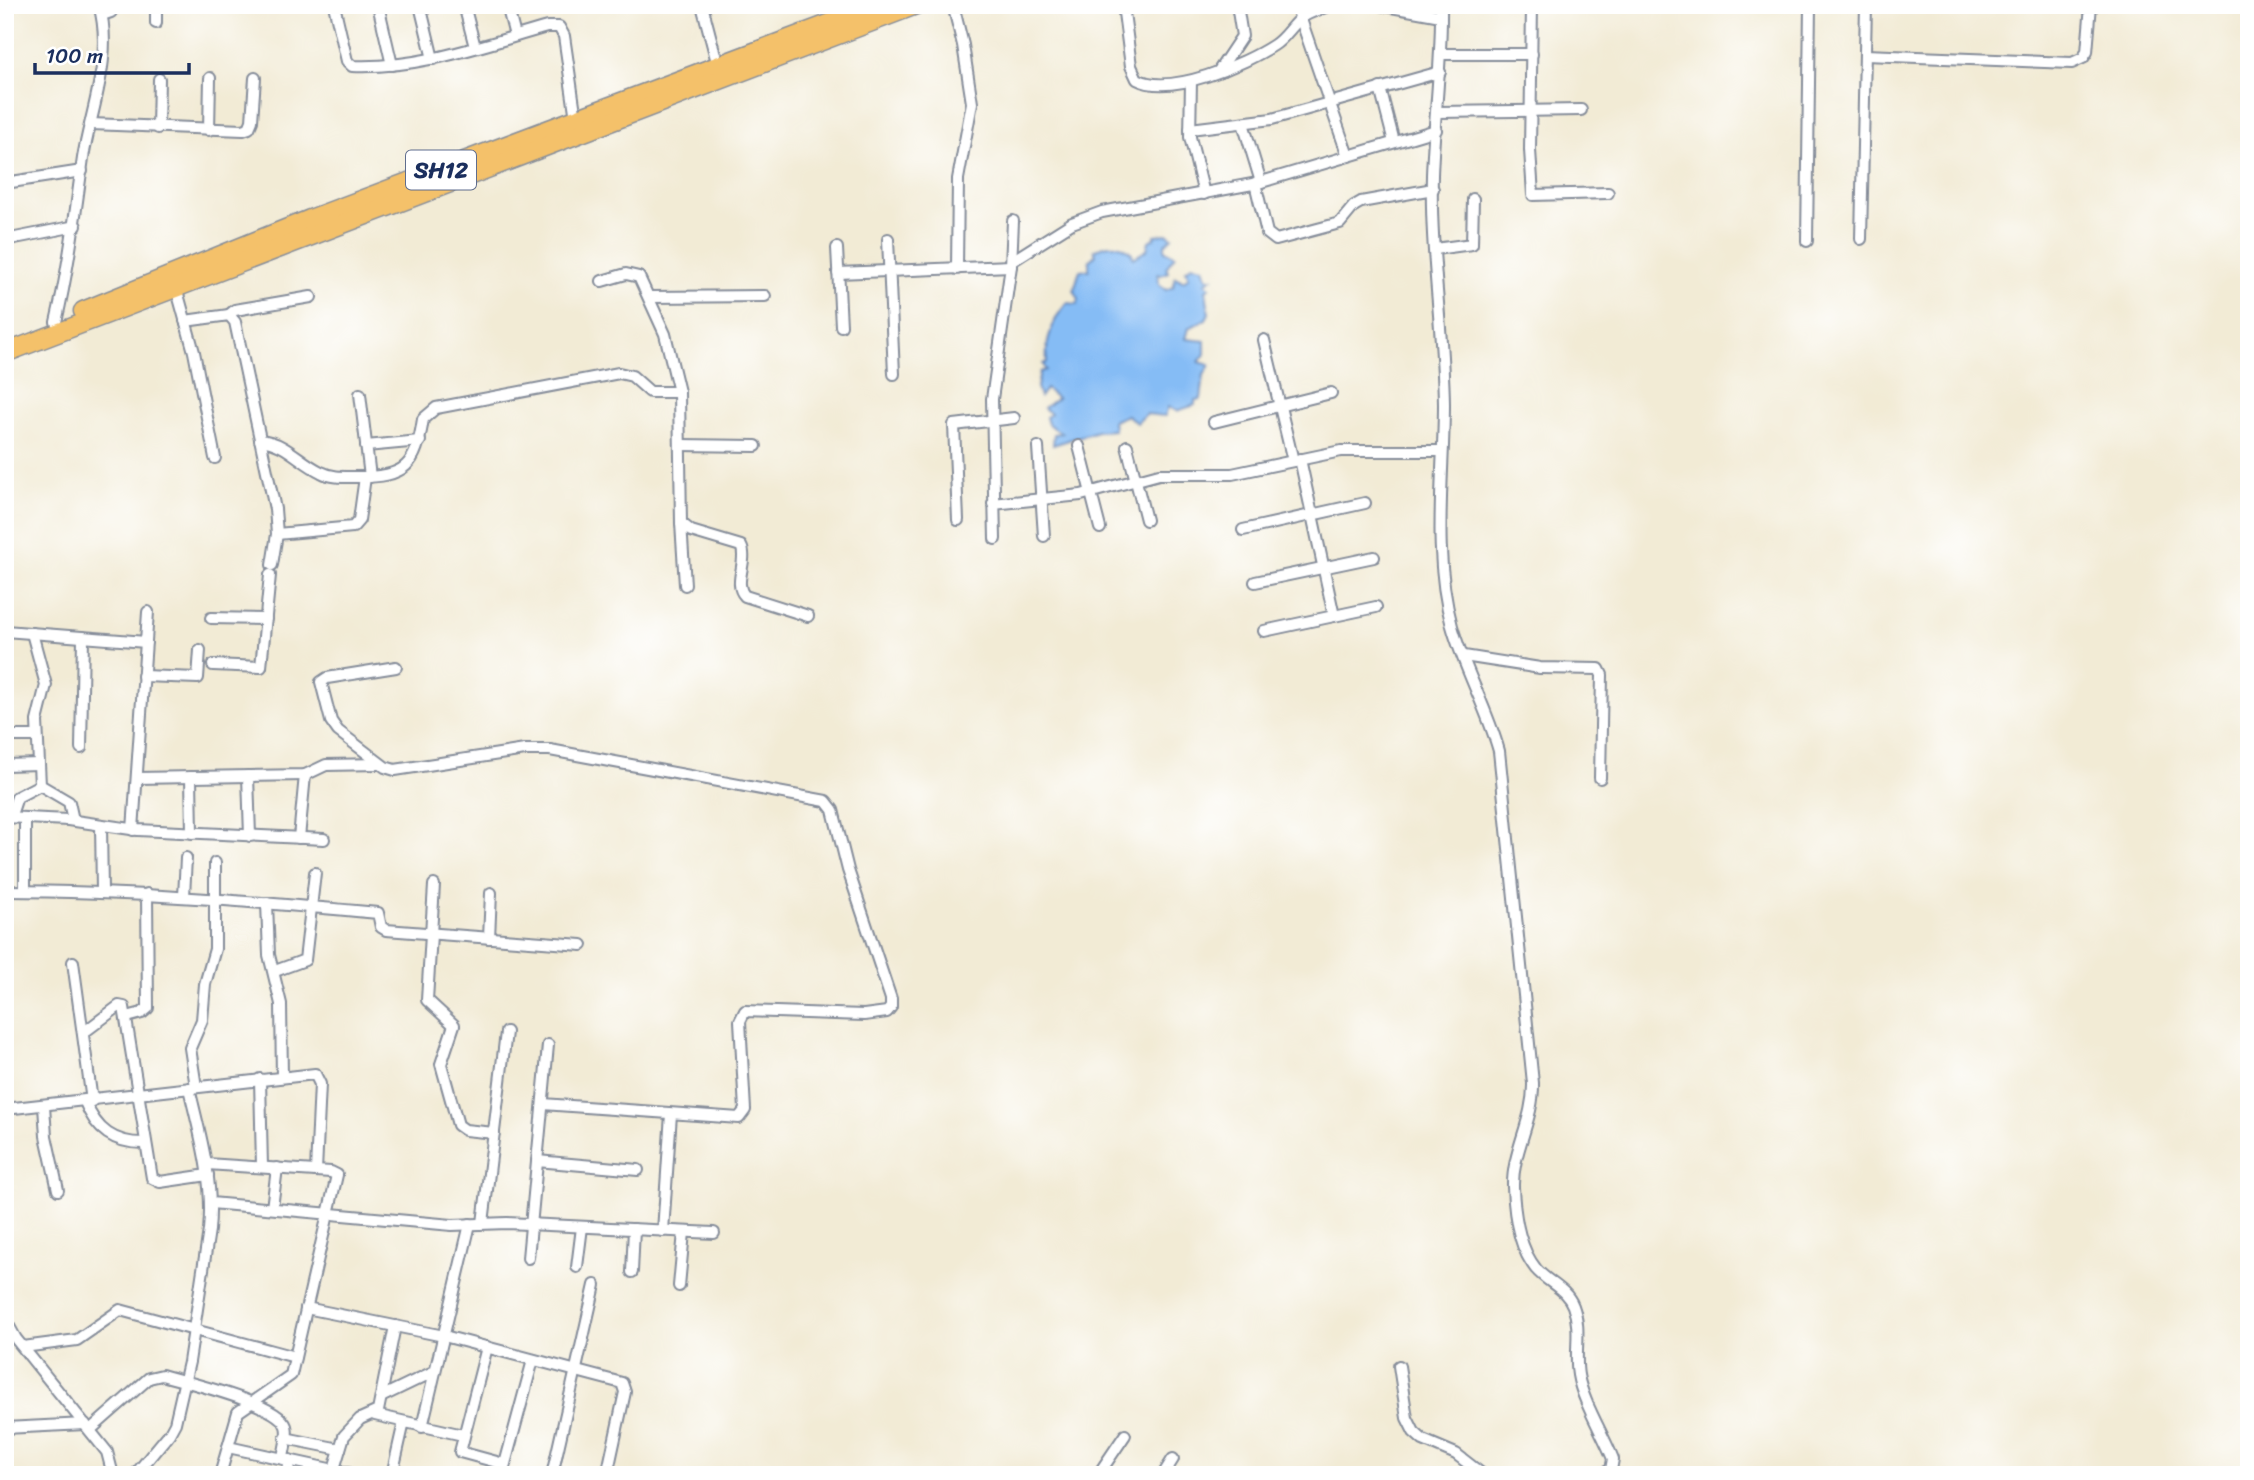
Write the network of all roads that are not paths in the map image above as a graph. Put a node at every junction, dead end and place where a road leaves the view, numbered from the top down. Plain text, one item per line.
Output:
1 (114, 5) edge
2 (156, 5) edge
3 (334, 5) edge
4 (378, 5) edge
5 (420, 5) edge
6 (464, 5) edge
7 (507, 5) edge
8 (702, 5) edge
9 (879, 5) edge
10 (916, 5) edge
11 (953, 5) edge
12 (1123, 5) edge
13 (1237, 5) edge
14 (1296, 5) edge
15 (1331, 5) edge
16 (1380, 5) edge
17 (1532, 5) edge
18 (1810, 5) edge
19 (1866, 5) edge
20 (2091, 5) edge
21 (101, 10) edge
22 (1441, 10) edge
23 (837, 13) edge
24 (1301, 19) junction
25 (156, 23) dead end
26 (514, 36) junction
27 (475, 47) junction
28 (1441, 54) junction
29 (1532, 54) junction
30 (1866, 55) junction
31 (433, 59) junction
32 (392, 65) junction
33 (718, 65) junction
34 (1218, 71) junction
35 (1440, 72) junction
36 (210, 78) dead end
37 (255, 78) dead end
38 (159, 79) dead end
39 (1191, 80) junction
40 (1380, 88) junction
41 (1330, 103) junction
42 (1581, 110) dead end
43 (1531, 111) junction
44 (1437, 112) junction
45 (576, 119) junction
46 (1243, 122) junction
47 (90, 124) junction
48 (158, 128) junction
49 (209, 130) junction
50 (1190, 130) junction
51 (1436, 130) junction
52 (1394, 142) junction
53 (1348, 156) junction
54 (82, 171) junction
55 (5, 183) edge
56 (1258, 183) junction
57 (1433, 189) junction
58 (1608, 193) dead end
59 (1204, 194) junction
60 (1473, 199) dead end
61 (1013, 221) dead end
62 (76, 226) junction
63 (888, 239) dead end
64 (1861, 239) dead end
65 (5, 240) edge
66 (1807, 240) dead end
67 (837, 248) dead end
68 (1435, 249) junction
69 (1012, 263) junction
70 (957, 269) junction
71 (889, 271) junction
72 (838, 272) junction
73 (602, 281) dead end
74 (176, 287) junction
75 (765, 296) dead end
76 (311, 298) dead end
77 (649, 298) junction
78 (229, 315) junction
79 (186, 321) junction
80 (56, 322) junction
81 (841, 326) dead end
82 (1264, 340) dead end
83 (5, 341) edge
84 (5, 353) edge
85 (894, 374) dead end
86 (679, 391) junction
87 (1331, 393) dead end
88 (360, 394) dead end
89 (1282, 406) junction
90 (1014, 418) dead end
91 (990, 421) junction
92 (1214, 422) dead end
93 (260, 440) junction
94 (419, 441) junction
95 (680, 445) junction
96 (366, 446) junction
97 (756, 446) dead end
98 (1079, 446) dead end
99 (1127, 446) dead end
100 (1038, 447) dead end
101 (1442, 451) junction
102 (215, 458) dead end
103 (1296, 460) junction
104 (368, 477) junction
105 (1135, 480) junction
106 (1091, 492) junction
107 (1041, 500) junction
108 (1365, 503) dead end
109 (993, 504) junction
110 (1311, 513) junction
111 (958, 520) dead end
112 (1146, 520) dead end
113 (681, 523) junction
114 (1100, 528) dead end
115 (1243, 530) dead end
116 (276, 534) junction
117 (1044, 536) dead end
118 (995, 539) dead end
119 (1374, 557) dead end
120 (1323, 566) junction
121 (1255, 582) dead end
122 (685, 585) dead end
123 (1376, 607) dead end
124 (148, 612) dead end
125 (808, 616) dead end
126 (1334, 616) junction
127 (211, 618) dead end
128 (266, 620) junction
129 (5, 631) edge
130 (1264, 631) dead end
131 (32, 633) junction
132 (83, 637) junction
133 (146, 642) junction
134 (200, 650) dead end
135 (1464, 656) junction
136 (213, 666) dead end
137 (396, 667) dead end
138 (143, 676) junction
139 (5, 736) edge
140 (36, 736) junction
141 (80, 748) dead end
142 (38, 764) junction
143 (380, 764) junction
144 (5, 765) edge
145 (305, 775) junction
146 (248, 776) junction
147 (191, 777) junction
148 (136, 778) junction
149 (1600, 778) dead end
150 (40, 785) junction
151 (8, 818) edge
152 (24, 818) junction
153 (72, 820) junction
154 (101, 825) junction
155 (133, 830) junction
156 (192, 833) junction
157 (250, 835) junction
158 (299, 838) junction
159 (324, 839) dead end
160 (186, 858) dead end
161 (215, 863) dead end
162 (314, 873) dead end
163 (434, 885) dead end
164 (5, 891) edge
165 (25, 891) junction
166 (102, 891) junction
167 (491, 893) dead end
168 (147, 894) junction
169 (184, 896) junction
170 (216, 898) junction
171 (267, 903) junction
172 (313, 907) junction
173 (430, 934) junction
174 (489, 938) junction
175 (582, 945) dead end
176 (73, 962) dead end
177 (275, 971) junction
178 (127, 1017) junction
179 (506, 1031) dead end
180 (83, 1033) junction
181 (548, 1045) dead end
182 (282, 1077) junction
183 (260, 1079) junction
184 (192, 1087) junction
185 (137, 1095) junction
186 (89, 1101) junction
187 (543, 1104) junction
188 (44, 1106) junction
189 (5, 1109) edge
190 (671, 1114) junction
191 (494, 1133) junction
192 (146, 1143) junction
193 (537, 1161) junction
194 (262, 1167) junction
195 (276, 1168) junction
196 (207, 1169) junction
197 (638, 1170) dead end
198 (316, 1171) junction
199 (58, 1190) dead end
200 (211, 1203) junction
201 (272, 1208) junction
202 (328, 1213) junction
203 (483, 1223) junction
204 (470, 1224) junction
205 (531, 1225) junction
206 (582, 1227) junction
207 (634, 1229) junction
208 (663, 1231) junction
209 (684, 1232) junction
210 (714, 1233) dead end
211 (528, 1258) dead end
212 (577, 1267) dead end
213 (632, 1272) dead end
214 (595, 1284) dead end
215 (680, 1286) dead end
216 (306, 1308) junction
217 (5, 1319) edge
218 (395, 1326) junction
219 (194, 1331) junction
220 (444, 1336) junction
221 (23, 1347) junction
222 (487, 1347) junction
223 (295, 1357) junction
224 (533, 1360) junction
225 (1399, 1366) dead end
226 (435, 1371) junction
227 (574, 1371) junction
228 (184, 1381) junction
229 (383, 1396) junction
230 (252, 1401) junction
231 (375, 1415) junction
232 (404, 1422) junction
233 (422, 1426) junction
234 (87, 1427) junction
235 (5, 1428) edge
236 (463, 1435) junction
237 (1125, 1436) dead end
238 (285, 1437) junction
239 (228, 1447) junction
240 (340, 1449) junction
241 (286, 1459) junction
242 (1174, 1459) dead end
243 (334, 1469) junction
244 (503, 1469) edge
245 (113, 1475) edge
246 (135, 1475) edge
247 (220, 1475) edge
248 (286, 1475) edge
249 (357, 1475) edge
250 (392, 1475) edge
251 (552, 1475) edge
252 (607, 1475) edge
253 (1098, 1475) edge
254 (1163, 1475) edge
255 (1483, 1475) edge
256 (1599, 1475) edge

1 - 21 street
2 - 25 street
3 - 32 street
4 - 32 street
5 - 31 street
6 - 27 street
7 - 26 street
8 - 33 street
9 - 23 main road, SH12
10 - 74 main road
11 - 70 street
12 - 39 street
13 - 34 street
14 - 24 street
15 - 24 street
16 - 22 street
17 - 29 street
18 - 66 street
19 - 30 street
20 - 30 street
21 - 47 street
22 - 28 street
23 - 33 main road, SH12
24 - 34 street
24 - 41 street
26 - 27 street
26 - 45 street
27 - 31 street
28 - 29 street
28 - 35 street
29 - 43 street
30 - 64 street
31 - 32 street
33 - 45 main road, SH12
34 - 39 street
35 - 40 street
35 - 44 street
36 - 49 street
37 - 49 street
38 - 48 street
39 - 50 street
40 - 41 street
40 - 52 street
41 - 46 street
41 - 53 street
42 - 43 street
43 - 44 street
43 - 58 street
44 - 51 street
45 - 80 main road, SH12
46 - 50 street
46 - 56 street
47 - 48 street
47 - 54 street
48 - 49 street
50 - 59 street
51 - 52 street
51 - 57 street
52 - 53 street
53 - 56 street
54 - 55 street
54 - 62 street
56 - 57 street
56 - 59 street
57 - 68 street
59 - 69 street
60 - 68 street
61 - 69 street
62 - 65 street
62 - 80 street
63 - 71 street
67 - 72 street
68 - 101 street
69 - 70 street
69 - 91 street
70 - 71 street
71 - 72 street
71 - 85 street
72 - 81 street
73 - 77 street
74 - 79 street
74 - 84 main road
75 - 77 street
76 - 78 street
77 - 86 street
78 - 79 street
78 - 93 street
79 - 102 street
80 - 83 main road, SH12
82 - 89 street
86 - 94 street
86 - 95 street
87 - 89 street
88 - 96 street
89 - 92 street
89 - 103 street
90 - 91 street
91 - 109 street
91 - 111 street
93 - 104 street
93 - 116 street
94 - 96 street
94 - 104 street
95 - 97 street
95 - 113 street
96 - 104 street
98 - 106 street
99 - 105 street
100 - 107 street
101 - 103 street
101 - 135 street
103 - 105 street
103 - 110 street
104 - 116 street
105 - 106 street
105 - 112 street
106 - 107 street
106 - 114 street
107 - 109 street
107 - 117 street
108 - 110 street
109 - 118 street
110 - 115 street
110 - 120 street
113 - 122 street
113 - 125 street
116 - 128 street
119 - 120 street
120 - 121 street
120 - 126 street
123 - 126 street
124 - 133 street
126 - 130 street
127 - 128 street
128 - 136 street
129 - 131 street
131 - 132 street
131 - 140 street
132 - 133 street
132 - 141 street
133 - 138 street
134 - 138 street
135 - 149 street
135 - 256 street
137 - 143 street
138 - 148 street
139 - 140 street
140 - 142 street
142 - 144 street
142 - 150 street
143 - 145 street
143 - 190 street
145 - 146 street
145 - 158 street
146 - 147 street
146 - 157 street
147 - 148 street
147 - 156 street
148 - 155 street
150 - 151 street
150 - 153 street
151 - 152 street
152 - 153 street
152 - 165 street
153 - 154 street
154 - 155 street
154 - 166 street
155 - 156 street
156 - 157 street
157 - 158 street
158 - 159 street
160 - 169 street
161 - 170 street
162 - 172 street
163 - 173 street
164 - 165 street
165 - 166 street
166 - 168 street
167 - 174 street
168 - 169 street
168 - 178 street
169 - 170 street
170 - 171 street
170 - 184 street
171 - 172 street
171 - 177 street
172 - 173 street
172 - 177 street
173 - 174 street
173 - 191 street
174 - 175 street
176 - 180 street
177 - 182 street
178 - 180 street
178 - 185 street
179 - 191 street
180 - 186 street
181 - 187 street
182 - 183 street
182 - 198 street
183 - 184 street
183 - 194 street
184 - 185 street
184 - 196 street
185 - 186 street
185 - 192 street
186 - 188 street
186 - 192 street
187 - 190 street
187 - 193 street
188 - 189 street
188 - 199 street
190 - 208 street
191 - 203 street
192 - 196 street
193 - 197 street
193 - 205 street
194 - 195 street
194 - 196 street
195 - 198 street
195 - 201 street
196 - 200 street
198 - 202 street
200 - 201 street
200 - 219 street
201 - 202 street
202 - 204 street
202 - 216 street
203 - 204 street
203 - 205 street
204 - 220 street
205 - 206 street
205 - 211 street
206 - 207 street
206 - 212 street
207 - 208 street
207 - 213 street
208 - 209 street
209 - 210 street
209 - 215 street
214 - 227 street
216 - 218 street
216 - 223 street
217 - 221 street
218 - 220 street
218 - 229 street
219 - 221 street
219 - 223 street
219 - 228 street
220 - 222 street
220 - 226 street
221 - 234 street
222 - 224 street
222 - 236 street
223 - 230 street
224 - 227 street
224 - 244 street
225 - 255 street
226 - 229 street
226 - 233 street
227 - 251 street
227 - 252 street
228 - 230 street
228 - 234 street
228 - 246 street
229 - 231 street
230 - 238 street
230 - 239 street
231 - 232 street
231 - 240 street
232 - 233 street
232 - 250 street
233 - 236 street
234 - 235 street
234 - 245 street
236 - 244 street
237 - 253 street
238 - 240 street
238 - 241 street
239 - 241 street
239 - 247 street
240 - 243 street
241 - 243 street
241 - 248 street
242 - 254 street
243 - 249 street

